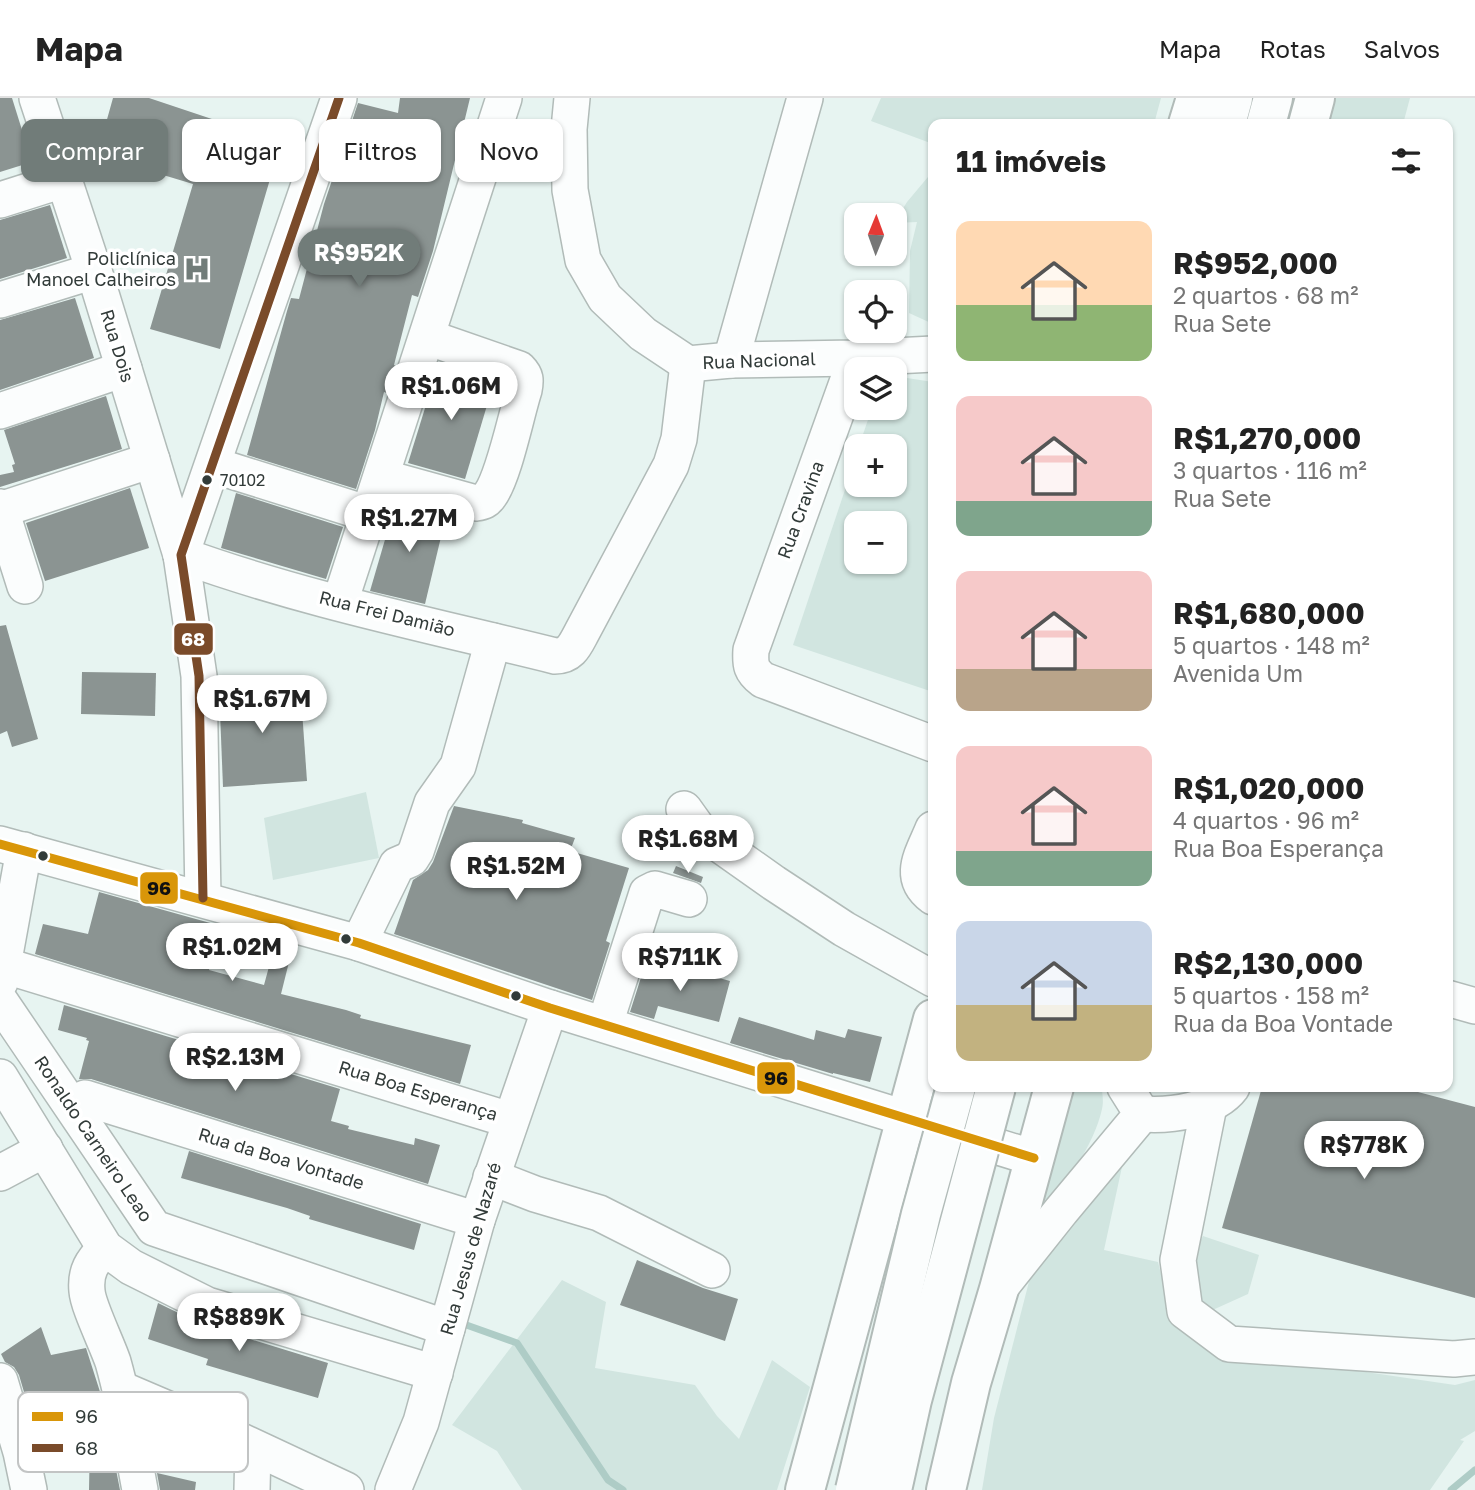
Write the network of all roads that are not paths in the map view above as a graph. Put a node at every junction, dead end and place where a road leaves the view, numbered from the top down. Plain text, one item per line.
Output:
1 (37, 98) edge
2 (339, 98) edge
3 (504, 98) edge
4 (572, 98) edge
5 (806, 98) edge
6 (1196, 98) edge
7 (1233, 98) edge
8 (1273, 98) edge
9 (1315, 98) edge
10 (44, 119) edge
11 (1190, 119) edge
12 (1227, 119) edge
13 (1267, 119) edge
14 (1309, 119) edge
15 (57, 182) edge
16 (64, 182) edge
17 (0, 200) edge
18 (94, 271) junction
19 (0, 300) edge
20 (427, 337) junction
21 (928, 354) edge
22 (875, 357) edge
23 (844, 358) edge
24 (731, 360) junction
25 (688, 364) junction
26 (124, 369) junction
27 (844, 391) edge
28 (0, 411) edge
29 (152, 460) junction
30 (213, 465) junction
31 (382, 477) junction
32 (0, 509) edge
33 (369, 513) junction
34 (181, 555) junction
35 (25, 586) dead end
36 (340, 602) junction
37 (492, 640) junction
38 (928, 742) edge
39 (684, 808) dead end
40 (928, 841) edge
41 (12, 847) edge
42 (928, 893) edge
43 (203, 898) junction
44 (689, 899) dead end
45 (359, 943) junction
46 (2, 974) edge
47 (928, 976) edge
48 (1453, 1000) edge
49 (0, 1001) edge
50 (1475, 1006) edge
51 (550, 1008) junction
52 (605, 1024) junction
53 (928, 1038) edge
54 (0, 1077) edge
55 (955, 1092) edge
56 (995, 1092) edge
57 (1053, 1092) edge
58 (1221, 1096) edge
59 (85, 1098) dead end
60 (1133, 1101) edge
61 (906, 1119) junction
62 (510, 1120) junction
63 (45, 1149) junction
64 (1034, 1158) junction
65 (0, 1173) edge
66 (491, 1177) junction
67 (477, 1220) junction
68 (105, 1248) junction
69 (712, 1270) dead end
70 (999, 1289) junction
71 (447, 1328) junction
72 (1475, 1357) edge
73 (435, 1373) junction
74 (0, 1381) edge
75 (121, 1389) junction
76 (122, 1392) edge
77 (128, 1392) edge
78 (18, 1442) edge
79 (248, 1445) edge
80 (253, 1448) junction
81 (25, 1472) edge
82 (137, 1472) edge
83 (29, 1490) edge
84 (140, 1490) edge
85 (252, 1490) edge
86 (346, 1490) edge
87 (393, 1490) edge
88 (805, 1490) edge
89 (855, 1490) edge
90 (892, 1490) edge
91 (946, 1490) edge

1 - 10 street, Rua Dois
2 - 30 street
3 - 20 street
4 - 25 street, Rua Nacional
5 - 24 street
6 - 11 highway
7 - 12 highway
8 - 13 highway
9 - 14 highway
15 - 17 street
16 - 18 street, Rua Dois
18 - 19 street
18 - 26 street, Rua Dois
20 - 31 street
20 - 31 street
21 - 22 street, Rua Nacional
23 - 24 street, Rua Nacional
24 - 25 street, Rua Nacional
25 - 37 street, Rua Frei Damião
26 - 28 street
26 - 29 street, Rua Dois
27 - 38 street, Rua Cravina
29 - 32 street
29 - 34 street, Rua Dois
30 - 33 street
30 - 34 street
31 - 33 street
32 - 35 street
33 - 36 street
34 - 36 street, Rua Frei Damião
34 - 43 street, Rua Dois
36 - 37 street, Rua Frei Damião
37 - 45 street
39 - 47 street
40 - 42 street
41 - 43 street
41 - 46 street
43 - 45 street
44 - 52 street
45 - 51 street
46 - 62 street, Rua Boa Esperança
48 - 50 street
49 - 71 street, Ronaldo Carneiro Leao
51 - 52 street
51 - 62 street, Rua Jesus de Nazaré
52 - 61 street
53 - 61 highway
54 - 63 street
55 - 89 highway, bridge
56 - 90 highway, bridge
57 - 64 highway
58 - 60 street
58 - 72 street
59 - 67 street, Rua da Boa Vontade
60 - 70 street
61 - 64 street
61 - 88 highway
62 - 66 street, Rua Jesus de Nazaré
63 - 65 street
63 - 68 street
64 - 70 highway
66 - 67 street, Rua Jesus de Nazaré
66 - 69 street
67 - 71 street, Rua Jesus de Nazaré
68 - 73 street
68 - 75 street
70 - 91 highway
71 - 73 street, Rua Jesus de Nazaré
73 - 87 street, Rua Jesus de Nazaré
74 - 78 street
75 - 76 street
75 - 77 street
79 - 80 street
80 - 85 street
80 - 86 street
81 - 83 street
82 - 84 street

